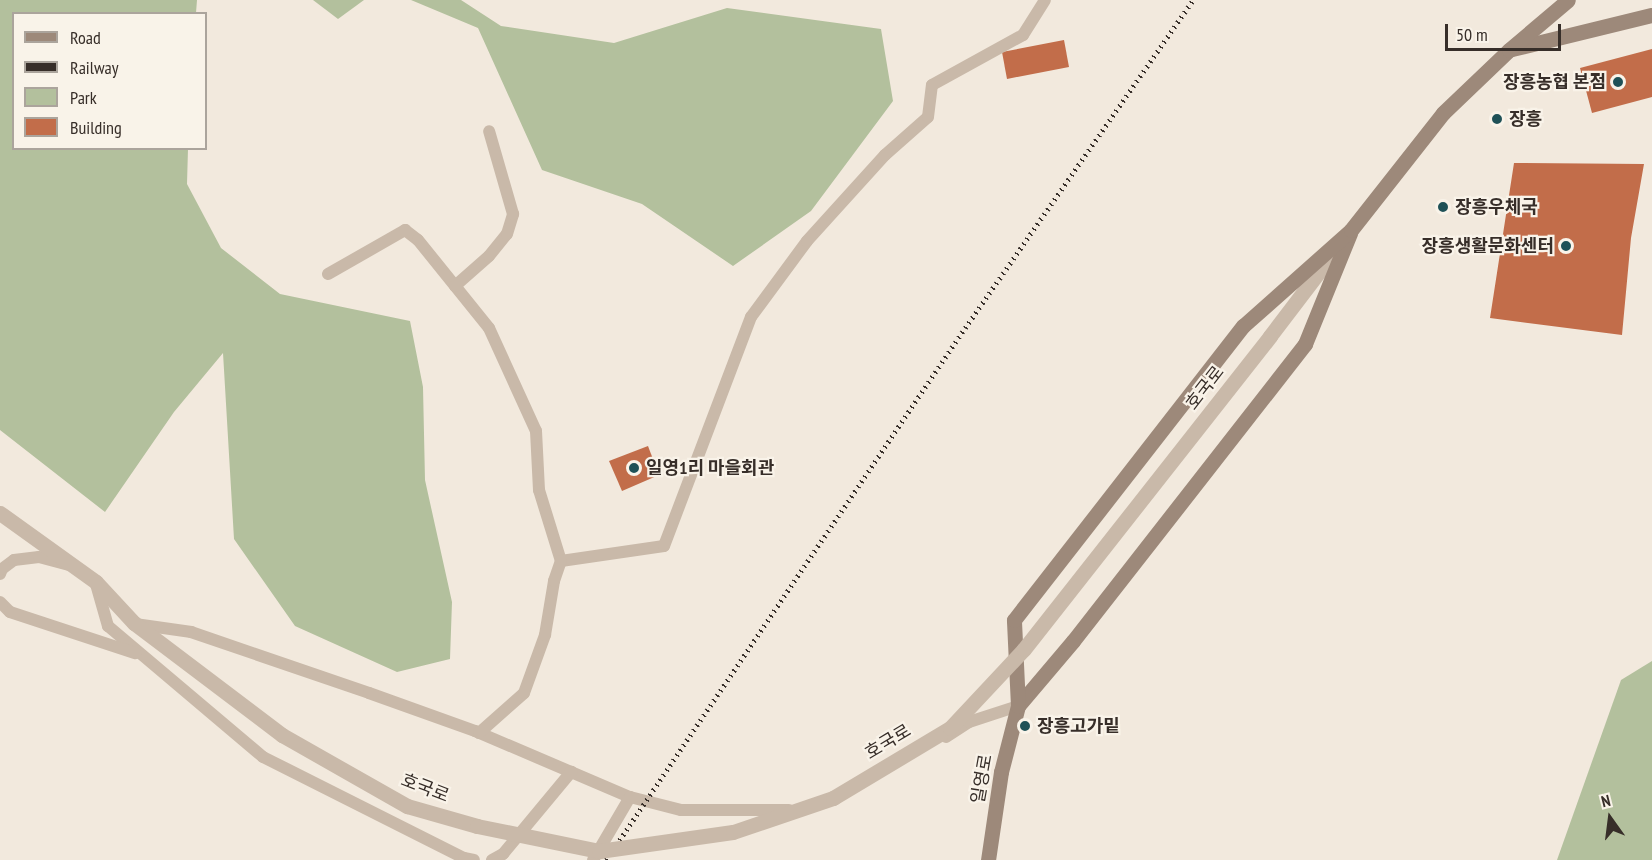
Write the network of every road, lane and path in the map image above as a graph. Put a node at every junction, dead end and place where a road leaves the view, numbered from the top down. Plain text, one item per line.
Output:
1 (1045, 0) edge
2 (1568, 0) edge
3 (1652, 15) edge
4 (1509, 50) junction
5 (489, 131) dead end
6 (1351, 230) junction
7 (328, 274) dead end
8 (455, 286) junction
9 (0, 513) edge
10 (561, 561) junction
11 (74, 566) junction
12 (0, 574) edge
13 (96, 582) junction
14 (0, 602) edge
15 (134, 624) junction
16 (142, 655) junction
17 (1018, 706) junction
18 (478, 732) junction
19 (571, 772) junction
20 (630, 797) junction
21 (474, 860) edge
22 (492, 860) edge
23 (593, 860) edge
24 (988, 860) edge

1 - 10 street
2 - 4 main road, 호국로
3 - 4 main road
4 - 6 main road, 호국로
5 - 8 street
6 - 15 street, 호국로, bridge
6 - 17 main road
6 - 17 main road
7 - 8 street
8 - 10 street
9 - 11 street, 호국로
10 - 18 street
11 - 12 street
11 - 13 street, 호국로
13 - 15 street, 호국로
13 - 16 street
14 - 16 street
15 - 18 street
16 - 21 street
17 - 20 street
17 - 24 main road, 일영로
18 - 19 street
19 - 20 street
19 - 22 street
20 - 23 street

